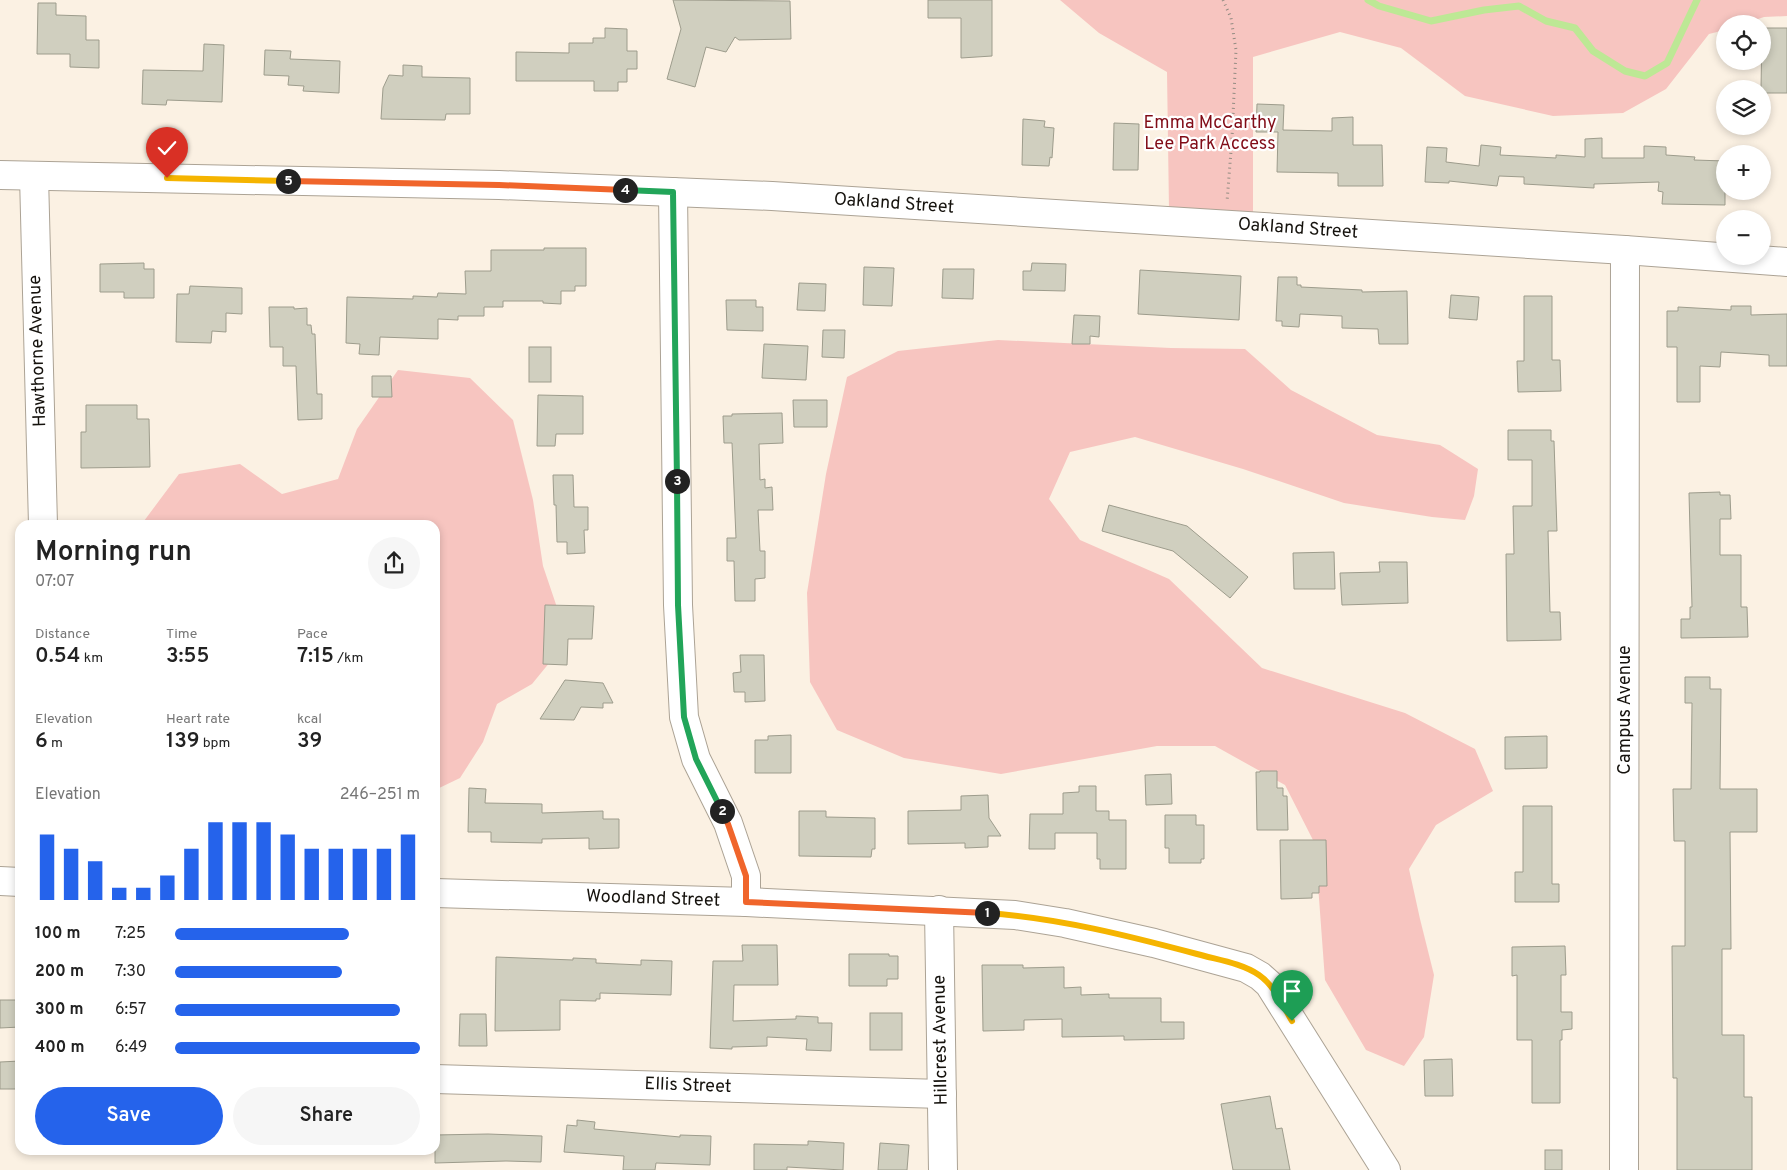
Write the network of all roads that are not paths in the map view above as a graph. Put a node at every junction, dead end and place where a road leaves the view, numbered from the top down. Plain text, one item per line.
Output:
1 (0, 175) edge
2 (34, 176) junction
3 (673, 192) junction
4 (1625, 250) junction
5 (1787, 262) edge
6 (43, 520) edge
7 (0, 882) edge
8 (15, 882) edge
9 (440, 893) edge
10 (746, 902) junction
11 (939, 910) junction
12 (440, 1079) edge
13 (942, 1094) junction
14 (942, 1170) edge
15 (1386, 1170) edge
16 (1624, 1170) edge

1 - 2 street, Oakland Street
2 - 3 street, Oakland Street
2 - 6 street, Hawthorne Avenue
3 - 4 street, Oakland Street
3 - 10 street
4 - 5 street, Oakland Street
4 - 16 street, Campus Avenue
7 - 8 street
9 - 10 street, Woodland Street
10 - 11 street, Woodland Street
11 - 13 street, Hillcrest Avenue
11 - 15 street, Woodland Street
12 - 13 street, Ellis Street
13 - 14 street, Hillcrest Avenue

